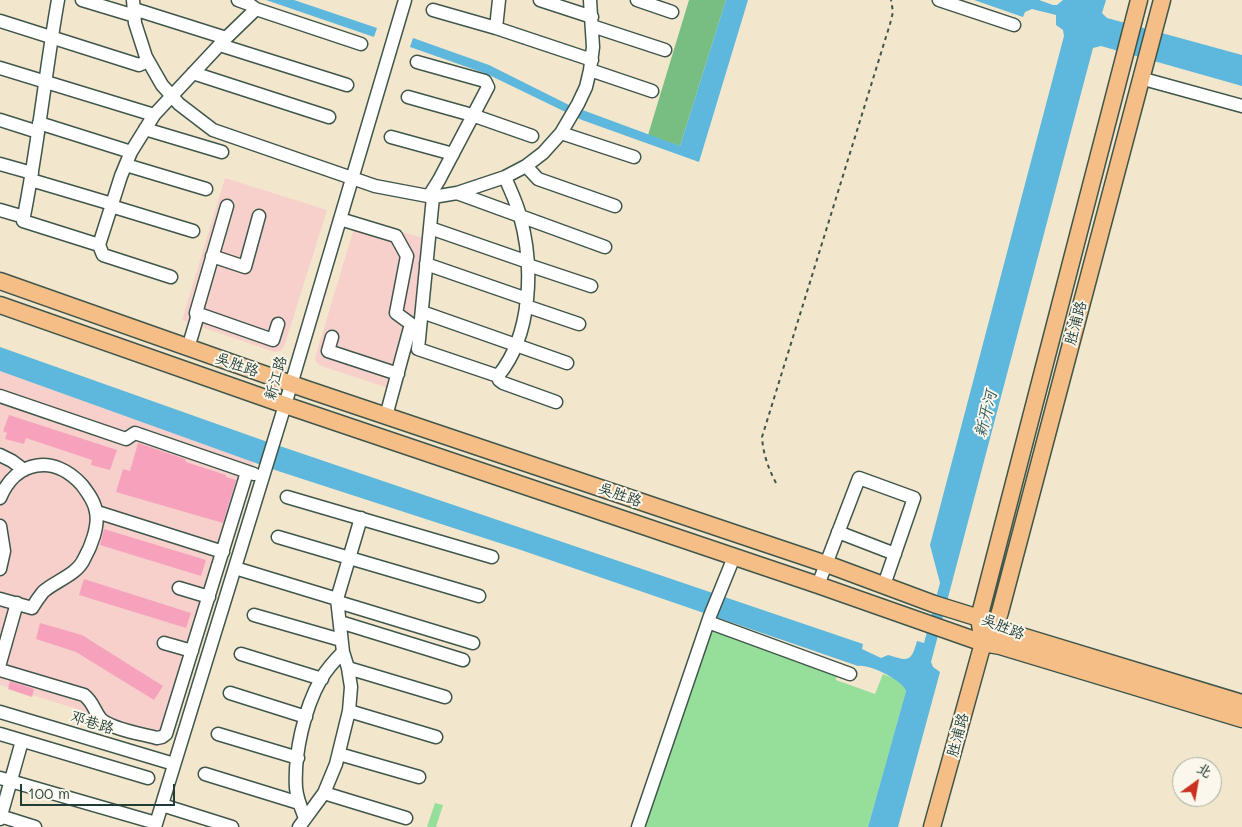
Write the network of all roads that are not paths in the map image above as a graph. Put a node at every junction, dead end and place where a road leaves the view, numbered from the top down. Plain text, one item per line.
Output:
1 (58, 0) edge
2 (82, 0) edge
3 (238, 0) edge
4 (405, 0) edge
5 (499, 0) edge
6 (540, 0) edge
7 (590, 0) edge
8 (637, 0) edge
9 (939, 0) edge
10 (1139, 0) edge
11 (1162, 0) edge
12 (134, 8) edge
13 (256, 9) junction
14 (433, 10) dead end
15 (672, 12) dead end
16 (0, 21) edge
17 (592, 21) junction
18 (1014, 25) dead end
19 (496, 28) junction
20 (51, 38) junction
21 (223, 42) junction
22 (361, 44) dead end
23 (665, 50) dead end
24 (148, 61) junction
25 (417, 62) dead end
26 (591, 65) junction
27 (0, 68) edge
28 (193, 73) junction
29 (1140, 78) junction
30 (44, 82) junction
31 (347, 85) dead end
32 (652, 91) dead end
33 (171, 96) junction
34 (408, 97) dead end
35 (1242, 106) edge
36 (154, 115) junction
37 (472, 115) junction
38 (329, 117) dead end
39 (0, 120) edge
40 (38, 128) junction
41 (145, 129) junction
42 (561, 133) junction
43 (532, 136) dead end
44 (391, 137) dead end
45 (132, 152) junction
46 (222, 152) dead end
47 (453, 154) junction
48 (634, 157) dead end
49 (0, 164) edge
50 (126, 165) junction
51 (526, 166) junction
52 (31, 176) junction
53 (505, 177) junction
54 (352, 178) junction
55 (206, 189) dead end
56 (457, 193) junction
57 (431, 196) junction
58 (111, 205) junction
59 (227, 206) dead end
60 (615, 206) dead end
61 (0, 210) edge
62 (258, 216) dead end
63 (24, 217) junction
64 (520, 217) junction
65 (340, 219) junction
66 (430, 228) junction
67 (193, 231) dead end
68 (99, 245) junction
69 (606, 246) dead end
70 (212, 256) junction
71 (528, 263) junction
72 (426, 264) junction
73 (171, 277) dead end
74 (0, 281) edge
75 (591, 286) dead end
76 (526, 303) junction
77 (0, 305) edge
78 (422, 312) junction
79 (196, 313) junction
80 (278, 324) dead end
81 (579, 324) dead end
82 (332, 337) dead end
83 (516, 346) junction
84 (186, 347) junction
85 (567, 363) dead end
86 (256, 372) junction
87 (398, 374) junction
88 (498, 376) junction
89 (290, 384) junction
90 (250, 392) junction
91 (322, 395) junction
92 (0, 396) edge
93 (556, 402) dead end
94 (285, 405) junction
95 (316, 415) junction
96 (386, 416) junction
97 (0, 455) edge
98 (24, 470) junction
99 (247, 472) junction
100 (264, 473) junction
101 (287, 497) dead end
102 (0, 498) edge
103 (96, 512) junction
104 (361, 518) junction
105 (0, 526) edge
106 (838, 532) junction
107 (278, 537) dead end
108 (223, 552) junction
109 (895, 554) junction
110 (492, 556) dead end
111 (734, 557) junction
112 (349, 558) junction
113 (827, 564) junction
114 (235, 568) junction
115 (0, 569) edge
116 (818, 585) junction
117 (884, 586) junction
118 (180, 588) dead end
119 (479, 596) dead end
120 (209, 597) junction
121 (0, 598) edge
122 (338, 601) junction
123 (17, 603) junction
124 (254, 615) dead end
125 (979, 618) junction
126 (709, 619) junction
127 (340, 622) junction
128 (995, 628) junction
129 (164, 643) dead end
130 (473, 643) dead end
131 (983, 643) junction
132 (342, 646) junction
133 (192, 651) junction
134 (241, 654) dead end
135 (463, 660) dead end
136 (0, 663) edge
137 (348, 668) junction
138 (0, 670) edge
139 (850, 674) dead end
140 (322, 679) junction
141 (230, 694) dead end
142 (445, 697) dead end
143 (1242, 703) edge
144 (0, 712) edge
145 (349, 712) junction
146 (306, 717) junction
147 (1242, 719) edge
148 (0, 734) edge
149 (218, 734) dead end
150 (436, 737) dead end
151 (22, 741) junction
152 (339, 754) junction
153 (298, 758) junction
154 (174, 764) junction
155 (205, 774) dead end
156 (418, 777) dead end
157 (148, 778) dead end
158 (6, 780) edge
159 (324, 793) junction
160 (299, 802) junction
161 (162, 805) junction
162 (0, 817) edge
163 (406, 818) dead end
164 (302, 822) edge
165 (156, 825) edge
166 (35, 827) edge
167 (232, 827) edge
168 (638, 827) edge
169 (932, 827) edge

1 - 20 street
2 - 12 street
3 - 13 street
4 - 54 street, 新江路
5 - 19 street
6 - 17 street
7 - 17 street
8 - 15 street
9 - 18 street
10 - 125 main road, 胜浦路
11 - 29 main road, 胜浦路
12 - 21 street
12 - 24 street
13 - 21 street
13 - 22 street
14 - 19 street
16 - 20 street
17 - 23 street
17 - 26 street
19 - 26 street
20 - 24 street
20 - 30 street
21 - 28 street
21 - 31 street
24 - 33 street
25 - 37 street
26 - 32 street
26 - 42 street
27 - 30 street
28 - 33 street
28 - 38 street
29 - 35 street
29 - 128 main road, 胜浦路
30 - 36 street
30 - 40 street
33 - 36 street
33 - 54 street
34 - 37 street
36 - 41 street
37 - 43 street
37 - 47 street
39 - 40 street
40 - 45 street
40 - 52 street
41 - 45 street
41 - 46 street
42 - 48 street
42 - 51 street
44 - 47 street
45 - 50 street
47 - 57 street
49 - 52 street
50 - 55 street
50 - 58 street
51 - 53 street
51 - 60 street
52 - 58 street
52 - 63 street
53 - 56 street
53 - 64 street
54 - 57 street
54 - 65 street, 新江路
56 - 57 street
56 - 64 street
57 - 66 street
58 - 67 street
58 - 68 street
59 - 70 street
61 - 63 street
62 - 70 street
63 - 68 street
64 - 69 street
64 - 71 street
65 - 87 street
65 - 89 street, 新江路
66 - 71 street
66 - 72 street
68 - 73 street
70 - 79 street
71 - 75 street
71 - 76 street
72 - 76 street
72 - 78 street
74 - 84 main road, 吴胜路
76 - 81 street
76 - 83 street
77 - 90 main road, 吴胜路
78 - 83 street
78 - 88 street
79 - 80 street
79 - 84 street
82 - 87 street
83 - 85 street
83 - 88 street
84 - 86 main road, 吴胜路
86 - 89 main road, 吴胜路
86 - 90 main road
87 - 96 street
88 - 93 street
89 - 91 main road, 吴胜路
89 - 94 street, 新江路
90 - 94 main road, 吴胜路
91 - 95 main road
91 - 96 main road, 吴胜路
92 - 99 street
94 - 95 main road, 吴胜路
94 - 100 street, 新江路
95 - 111 main road, 吴胜路
96 - 113 main road, 吴胜路
97 - 98 street
98 - 102 street
98 - 103 street
99 - 100 street
99 - 108 street
100 - 114 street, 新江路
101 - 104 street
103 - 108 street
103 - 123 street
104 - 110 street
104 - 112 street
105 - 115 street
106 - 109 street
106 - 109 street
106 - 113 street
107 - 112 street
108 - 120 street
109 - 117 street
111 - 116 main road, 吴胜路
111 - 126 street
112 - 119 street
112 - 122 street
113 - 116 street
113 - 117 main road, 吴胜路
114 - 122 street
114 - 154 street, 新江路
116 - 131 main road, 吴胜路
117 - 125 main road, 吴胜路
118 - 120 street
120 - 133 street
121 - 123 street
122 - 127 street
122 - 130 street
123 - 136 street
124 - 132 street
125 - 128 main road, 吴胜路
125 - 131 main road, 胜浦路
126 - 139 street
126 - 168 street
127 - 132 street
127 - 135 street
128 - 131 main road, 胜浦路
128 - 143 main road, 吴胜路
129 - 133 street
131 - 147 main road, 吴胜路
131 - 169 main road, 胜浦路
132 - 137 street
132 - 140 street
133 - 138 street
134 - 140 street
137 - 142 street
137 - 145 street
140 - 146 street
141 - 146 street
144 - 154 street, 邓巷路
145 - 150 street
145 - 152 street
146 - 153 street
148 - 151 street
149 - 153 street
151 - 157 street
151 - 158 street
152 - 156 street
152 - 159 street
153 - 160 street
154 - 161 street, 新江路
155 - 160 street
158 - 162 street
158 - 165 street
159 - 163 street
159 - 164 street
160 - 164 street
161 - 165 street, 新江路
161 - 167 street
162 - 166 street

